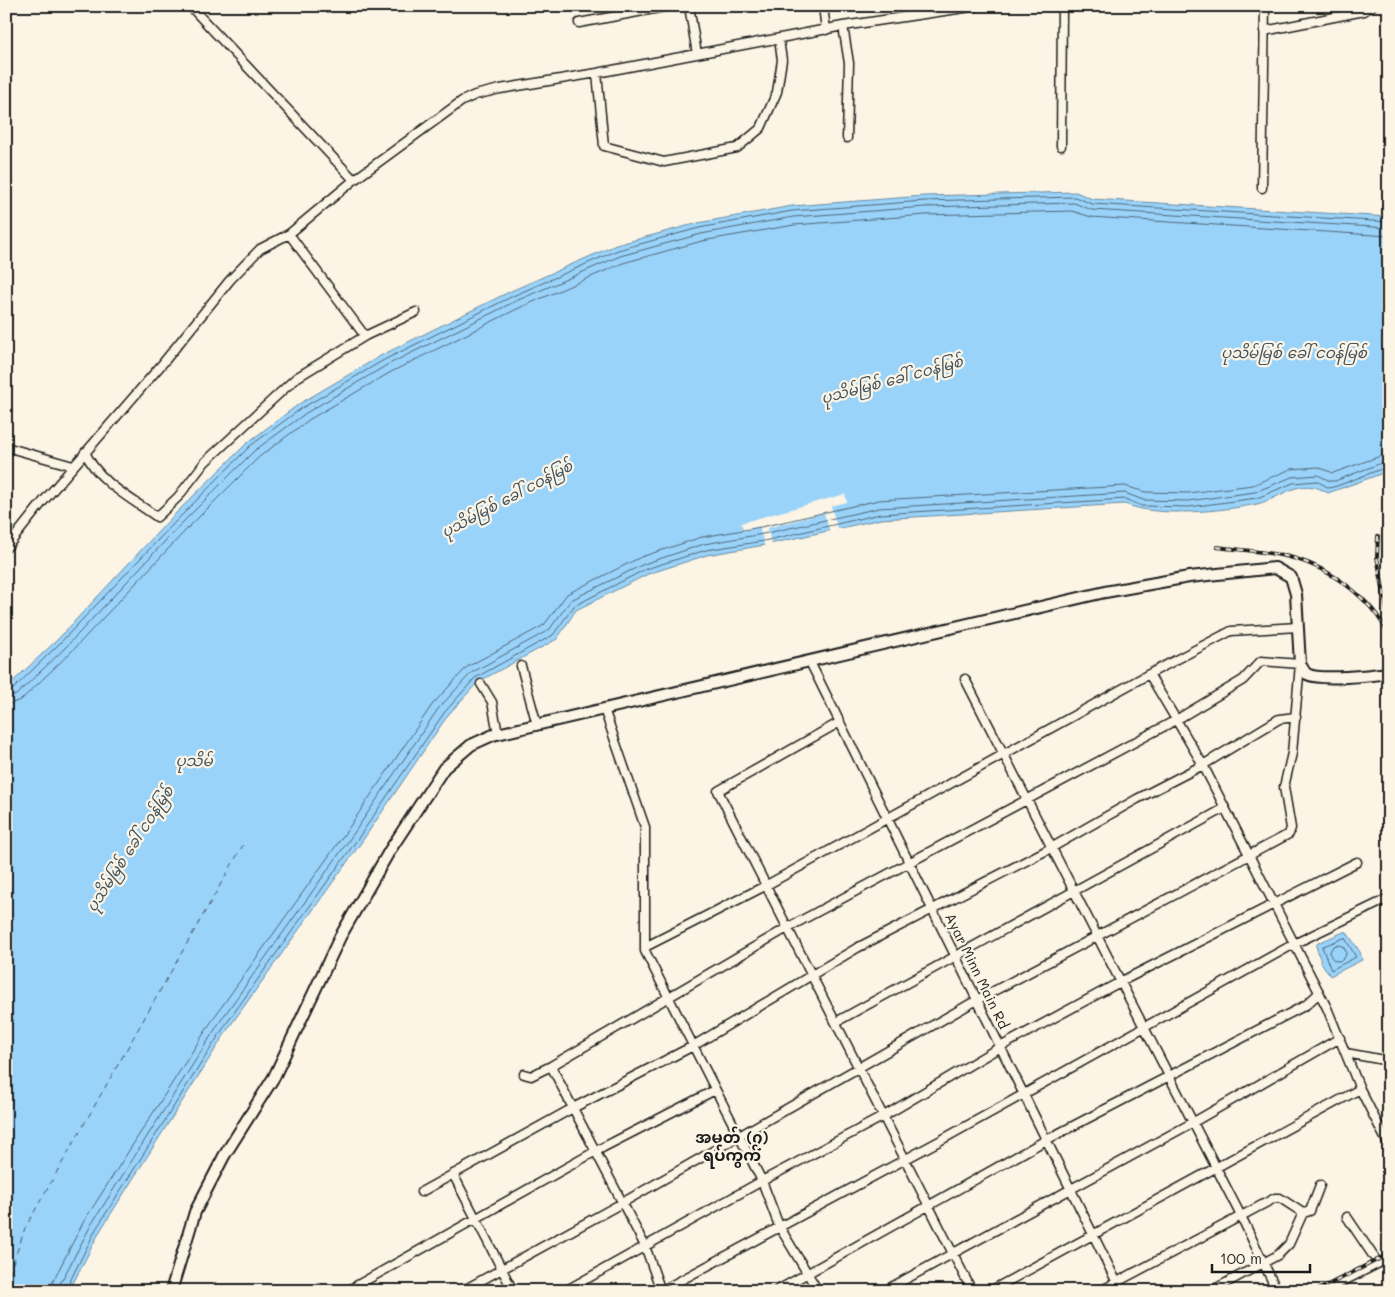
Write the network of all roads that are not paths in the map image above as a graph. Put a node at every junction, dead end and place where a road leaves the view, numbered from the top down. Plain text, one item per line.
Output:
1 (190, 6) edge
2 (670, 6) edge
3 (689, 6) edge
4 (823, 6) edge
5 (978, 6) edge
6 (1062, 6) edge
7 (1265, 6) edge
8 (1372, 6) edge
9 (965, 7) edge
10 (579, 23) dead end
11 (843, 26) junction
12 (826, 30) junction
13 (1264, 31) junction
14 (780, 40) junction
15 (697, 54) junction
16 (598, 74) junction
17 (847, 138) dead end
18 (1061, 146) dead end
19 (354, 180) junction
20 (1262, 188) dead end
21 (289, 234) junction
22 (416, 312) dead end
23 (365, 336) junction
24 (6, 447) edge
25 (85, 452) junction
26 (73, 466) junction
27 (6, 548) edge
28 (1298, 627) junction
29 (810, 662) junction
30 (1300, 664) junction
31 (521, 666) dead end
32 (1389, 673) edge
33 (1149, 674) junction
34 (965, 679) dead end
35 (481, 684) dead end
36 (604, 709) junction
37 (1296, 716) junction
38 (1176, 720) junction
39 (840, 722) junction
40 (537, 725) junction
41 (498, 734) junction
42 (1003, 754) junction
43 (1203, 765) junction
44 (1026, 801) junction
45 (1225, 808) junction
46 (887, 818) junction
47 (1051, 848) junction
48 (1248, 854) junction
49 (909, 862) junction
50 (1357, 862) dead end
51 (765, 886) junction
52 (1074, 892) junction
53 (1389, 898) edge
54 (1273, 903) junction
55 (932, 909) junction
56 (787, 928) junction
57 (1096, 935) junction
58 (1294, 944) junction
59 (645, 947) junction
60 (956, 956) junction
61 (811, 975) junction
62 (1120, 982) junction
63 (1319, 993) junction
64 (668, 996) junction
65 (977, 1000) junction
66 (836, 1022) junction
67 (1144, 1028) junction
68 (1340, 1038) junction
69 (693, 1046) junction
70 (1000, 1047) junction
71 (1346, 1053) junction
72 (1389, 1062) edge
73 (550, 1066) junction
74 (860, 1066) junction
75 (524, 1074) dead end
76 (1169, 1077) junction
77 (1360, 1089) junction
78 (716, 1090) junction
79 (1024, 1094) junction
80 (573, 1108) junction
81 (884, 1116) junction
82 (1192, 1123) junction
83 (739, 1136) junction
84 (1046, 1140) junction
85 (1389, 1146) edge
86 (596, 1150) junction
87 (906, 1158) junction
88 (1215, 1168) junction
89 (453, 1174) junction
90 (762, 1181) junction
91 (1320, 1186) dead end
92 (1070, 1188) junction
93 (421, 1192) dead end
94 (622, 1203) junction
95 (930, 1206) junction
96 (1303, 1213) junction
97 (1241, 1216) junction
98 (477, 1217) junction
99 (1347, 1217) dead end
100 (779, 1226) junction
101 (1093, 1234) junction
102 (644, 1246) junction
103 (953, 1253) junction
104 (1389, 1258) edge
105 (1264, 1263) junction
106 (1378, 1264) junction
107 (502, 1268) junction
108 (809, 1272) junction
109 (1116, 1282) junction
110 (171, 1291) edge
111 (347, 1291) edge
112 (462, 1291) edge
113 (513, 1291) edge
114 (565, 1291) edge
115 (661, 1291) edge
116 (776, 1291) edge
117 (818, 1291) edge
118 (884, 1291) edge
119 (972, 1291) edge
120 (990, 1291) edge
121 (1100, 1291) edge
122 (1121, 1291) edge
123 (1211, 1291) edge
124 (1277, 1291) edge
125 (1324, 1291) edge

1 - 19 street
2 - 10 street
3 - 15 street
4 - 12 street
5 - 9 street
6 - 18 street
7 - 13 street
8 - 13 street
9 - 11 street
11 - 12 street
11 - 17 street
12 - 14 street
13 - 20 street
14 - 15 street
14 - 16 street
15 - 16 street
16 - 19 street
19 - 21 street
21 - 23 street
21 - 25 street
22 - 23 street
23 - 25 street
24 - 26 street
25 - 26 street
26 - 27 street
28 - 29 street
28 - 30 street
28 - 33 street
29 - 36 street
29 - 39 street, Ayar Minn Main Rd
30 - 32 street
30 - 37 street
30 - 38 street
31 - 40 street
33 - 38 street
33 - 42 street
34 - 42 street
35 - 41 street
36 - 40 street
36 - 59 street
37 - 43 street
37 - 48 street
38 - 43 street
38 - 44 street
39 - 46 street, Ayar Minn Main Rd
39 - 51 street
40 - 41 street
41 - 110 street
42 - 44 street
42 - 46 street
43 - 45 street
43 - 47 street
44 - 47 street
44 - 49 street
45 - 48 street
45 - 52 street
46 - 49 street, Ayar Minn Main Rd
46 - 51 street
47 - 52 street
47 - 55 street
48 - 54 street
48 - 57 street
49 - 55 street, Ayar Minn Main Rd
49 - 56 street
50 - 54 street
51 - 56 street
51 - 59 street
52 - 57 street
52 - 60 street
53 - 58 street
54 - 58 street
54 - 62 street
55 - 60 street, Ayar Minn Main Rd
55 - 61 street
56 - 61 street
56 - 64 street
57 - 62 street
57 - 65 street
58 - 63 street
58 - 67 street
59 - 64 street
60 - 65 street, Ayar Minn Main Rd
60 - 66 street
61 - 66 street
61 - 69 street
62 - 67 street
62 - 70 street
63 - 68 street
63 - 76 street
64 - 69 street
64 - 73 street
65 - 70 street, Ayar Minn Main Rd
65 - 74 street
66 - 74 street
67 - 76 street
67 - 79 street
68 - 71 street
68 - 82 street
69 - 78 street
69 - 80 street
70 - 79 street, Ayar Minn Main Rd
70 - 81 street
71 - 72 street
71 - 77 street
73 - 75 street
73 - 80 street
74 - 81 street
74 - 83 street
76 - 82 street
76 - 84 street
77 - 85 street
77 - 88 street
78 - 83 street
78 - 86 street
79 - 84 street, Ayar Minn Main Rd
79 - 87 street
80 - 86 street
80 - 89 street
81 - 87 street
81 - 90 street
82 - 88 street
82 - 92 street
83 - 90 street
83 - 94 street
84 - 92 street, Ayar Minn Main Rd
84 - 95 street
86 - 94 street
86 - 98 street
87 - 95 street
87 - 100 street
88 - 97 street
88 - 101 street
89 - 93 street
89 - 98 street
90 - 100 street
90 - 102 street
91 - 96 street
92 - 101 street, Ayar Minn Main Rd
92 - 103 street
94 - 102 street
94 - 107 street
95 - 103 street
95 - 108 street
96 - 97 street
96 - 105 street
97 - 105 street
97 - 109 street
98 - 107 street
98 - 111 street
99 - 106 street
100 - 108 street
100 - 115 street
101 - 109 street, Ayar Minn Main Rd
101 - 120 street
102 - 114 street
102 - 115 street
103 - 118 street
103 - 119 street
104 - 106 street
105 - 123 street
105 - 124 street
106 - 125 street
107 - 112 street
107 - 113 street
108 - 116 street
108 - 117 street
109 - 121 street
109 - 122 street, Ayar Minn Main Rd

